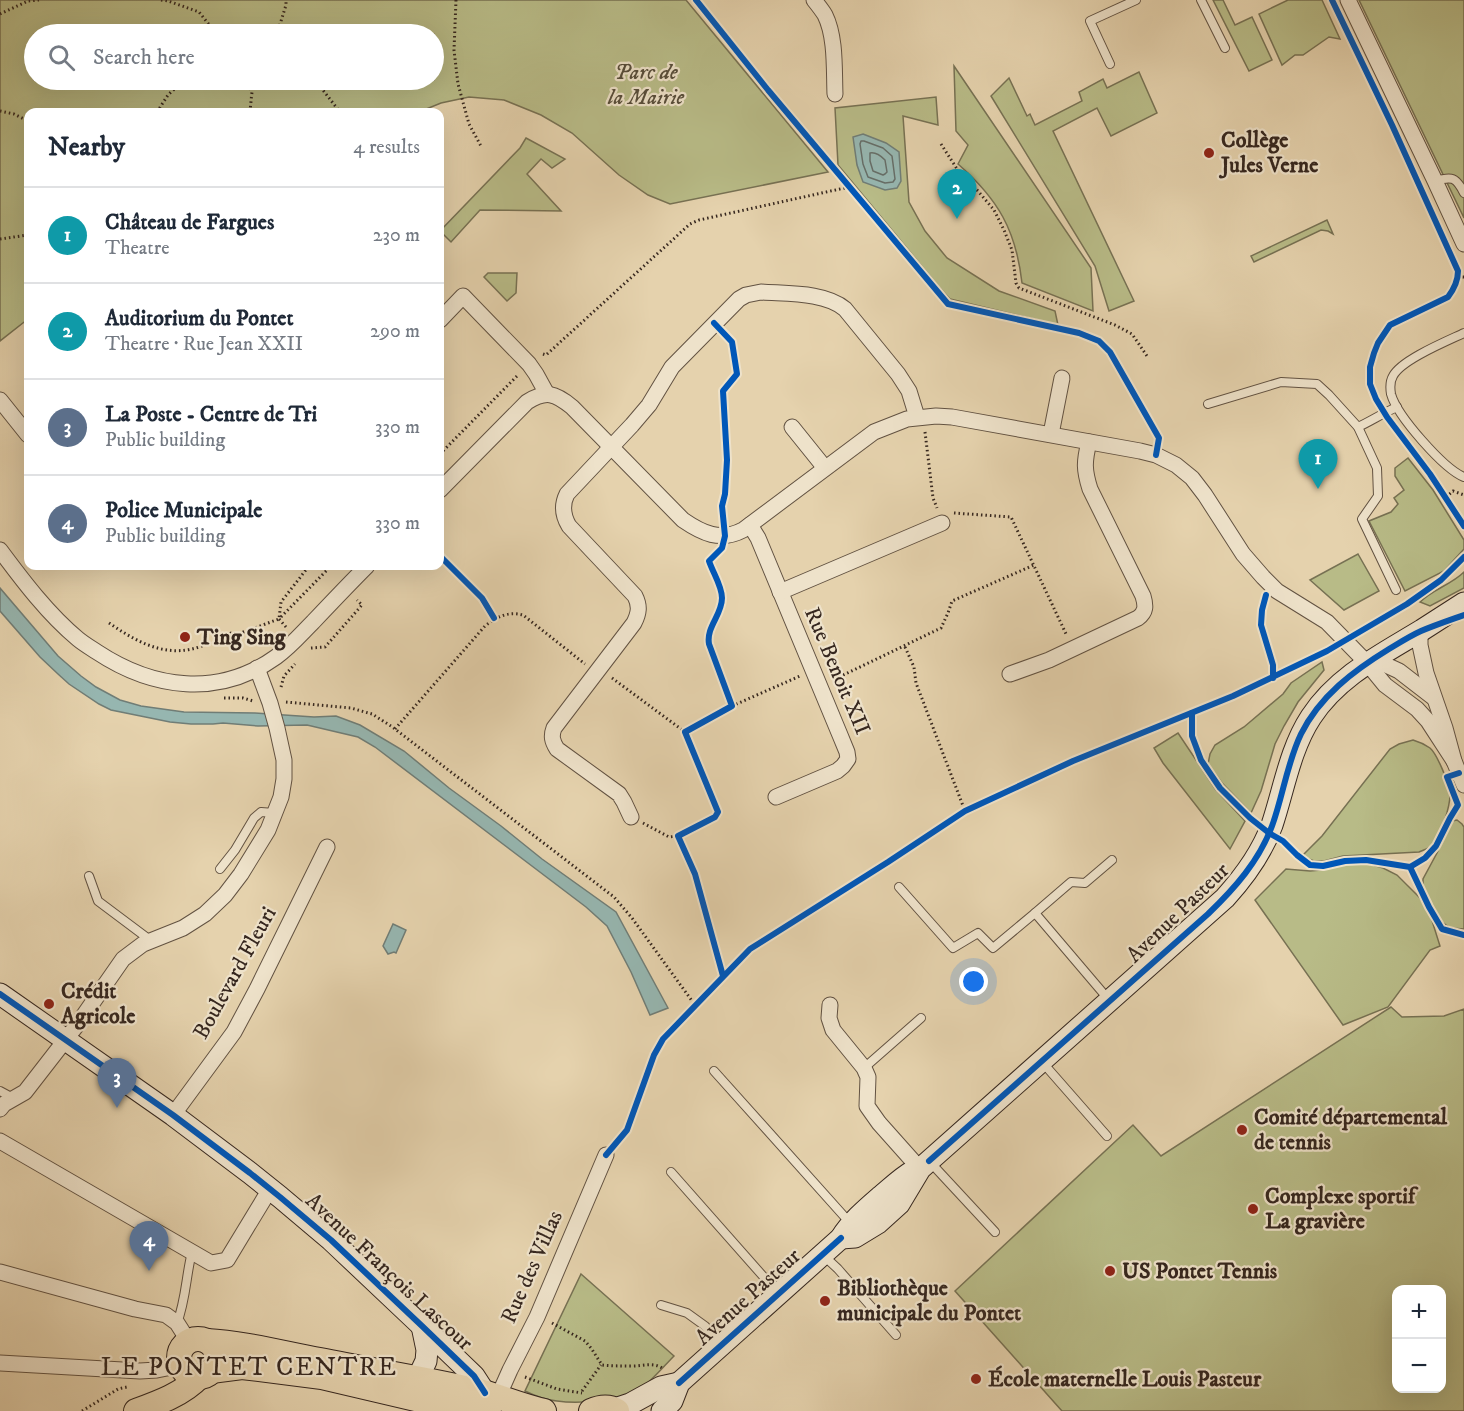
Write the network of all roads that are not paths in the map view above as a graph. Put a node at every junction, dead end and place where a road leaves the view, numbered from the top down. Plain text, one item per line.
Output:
1 (814, 0) edge
2 (1136, 0) edge
3 (1201, 0) edge
4 (1348, 0) edge
5 (1226, 48) dead end
6 (1110, 64) dead end
7 (835, 94) dead end
8 (1435, 181) junction
9 (1464, 193) edge
10 (1464, 243) edge
11 (444, 316) edge
12 (1464, 333) edge
13 (1062, 378) dead end
14 (547, 394) junction
15 (0, 400) edge
16 (1208, 404) dead end
17 (1397, 407) junction
18 (923, 422) junction
19 (792, 427) dead end
20 (1358, 427) junction
21 (24, 430) edge
22 (1051, 434) junction
23 (1089, 442) junction
24 (611, 447) junction
25 (825, 468) junction
26 (1464, 477) edge
27 (444, 486) edge
28 (940, 517) road end
29 (750, 525) junction
30 (0, 549) edge
31 (363, 570) edge
32 (1396, 590) dead end
33 (780, 592) junction
34 (1464, 603) edge
35 (1464, 615) edge
36 (1420, 631) junction
37 (1367, 663) junction
38 (257, 668) junction
39 (1010, 674) dead end
40 (1434, 698) junction
41 (1454, 760) junction
42 (1464, 785) edge
43 (776, 797) dead end
44 (274, 813) junction
45 (631, 817) road end
46 (327, 847) dead end
47 (1112, 860) dead end
48 (220, 869) dead end
49 (89, 876) dead end
50 (899, 887) dead end
51 (1035, 913) junction
52 (146, 937) dead end
53 (0, 994) edge
54 (1110, 1001) junction
55 (830, 1005) dead end
56 (921, 1018) dead end
57 (66, 1040) junction
58 (1042, 1061) junction
59 (864, 1068) junction
60 (714, 1071) dead end
61 (7, 1094) edge
62 (0, 1109) edge
63 (173, 1115) junction
64 (1107, 1136) dead end
65 (0, 1141) edge
66 (606, 1155) dead end
67 (924, 1165) junction
68 (671, 1172) dead end
69 (270, 1189) junction
70 (846, 1231) junction
71 (995, 1232) dead end
72 (192, 1252) junction
73 (822, 1254) junction
74 (0, 1272) edge
75 (778, 1293) junction
76 (661, 1305) dead end
77 (422, 1326) junction
78 (896, 1335) dead end
79 (722, 1344) junction
80 (184, 1346) junction
81 (0, 1363) edge
82 (282, 1372) junction
83 (205, 1374) junction
84 (418, 1378) junction
85 (679, 1383) junction
86 (587, 1399) edge
87 (490, 1400) edge
88 (616, 1410) edge
89 (135, 1411) edge
90 (544, 1411) edge
91 (662, 1411) edge

1 - 7 street
2 - 6 lane
3 - 5 lane
4 - 8 street
8 - 9 lane
8 - 10 street
11 - 14 street
12 - 17 lane
13 - 22 street
14 - 24 street
14 - 27 street
15 - 21 street
16 - 20 lane
17 - 20 lane
17 - 26 lane
18 - 22 street
18 - 24 street
18 - 25 street
19 - 25 street
20 - 32 lane
22 - 23 street
23 - 37 street
23 - 39 street
24 - 29 street
24 - 45 street
25 - 29 street
28 - 33 street, Rue Benoit XII
29 - 33 street, Rue Benoit XII
30 - 38 street
31 - 38 street
33 - 43 street, Rue Benoit XII
34 - 36 main road, Avenue Pasteur
35 - 36 main road, Avenue Pasteur
36 - 37 main road, Avenue Pasteur
36 - 40 street
37 - 40 street
37 - 41 street
37 - 54 main road, Avenue Pasteur
38 - 44 street
40 - 41 street
41 - 42 street
44 - 48 lane
44 - 57 street
46 - 63 street, Boulevard Fleuri
47 - 51 lane
49 - 52 lane
50 - 51 lane
51 - 54 lane
53 - 57 main road, Avenue François Lascour
54 - 58 main road, Avenue Pasteur
55 - 59 street
56 - 59 lane
57 - 61 street
57 - 63 main road, Avenue François Lascour
58 - 64 lane
58 - 67 main road, Avenue Pasteur
59 - 67 street
60 - 70 lane
61 - 62 street
63 - 69 main road, Avenue François Lascour
65 - 72 street
66 - 87 street, Rue des Villas
67 - 70 main road, Avenue Pasteur
67 - 71 lane
68 - 75 lane
69 - 72 street
69 - 77 main road, Avenue François Lascour
70 - 73 main road, Avenue Pasteur
72 - 80 lane
73 - 75 main road, Avenue Pasteur
73 - 78 lane
74 - 80 street
75 - 79 main road, Avenue Pasteur
76 - 79 lane
77 - 84 main road, Avenue François Lascour
77 - 87 main road, Avenue François Lascour
79 - 85 main road, Avenue Pasteur
80 - 81 street
80 - 83 main road
80 - 83 main road
80 - 84 main road
80 - 89 main road
82 - 83 main road
82 - 84 main road
82 - 87 main road
83 - 89 main road
84 - 87 main road
85 - 88 main road, Avenue Pasteur
85 - 91 main road, Avenue Pasteur
86 - 88 main road
87 - 90 main road

